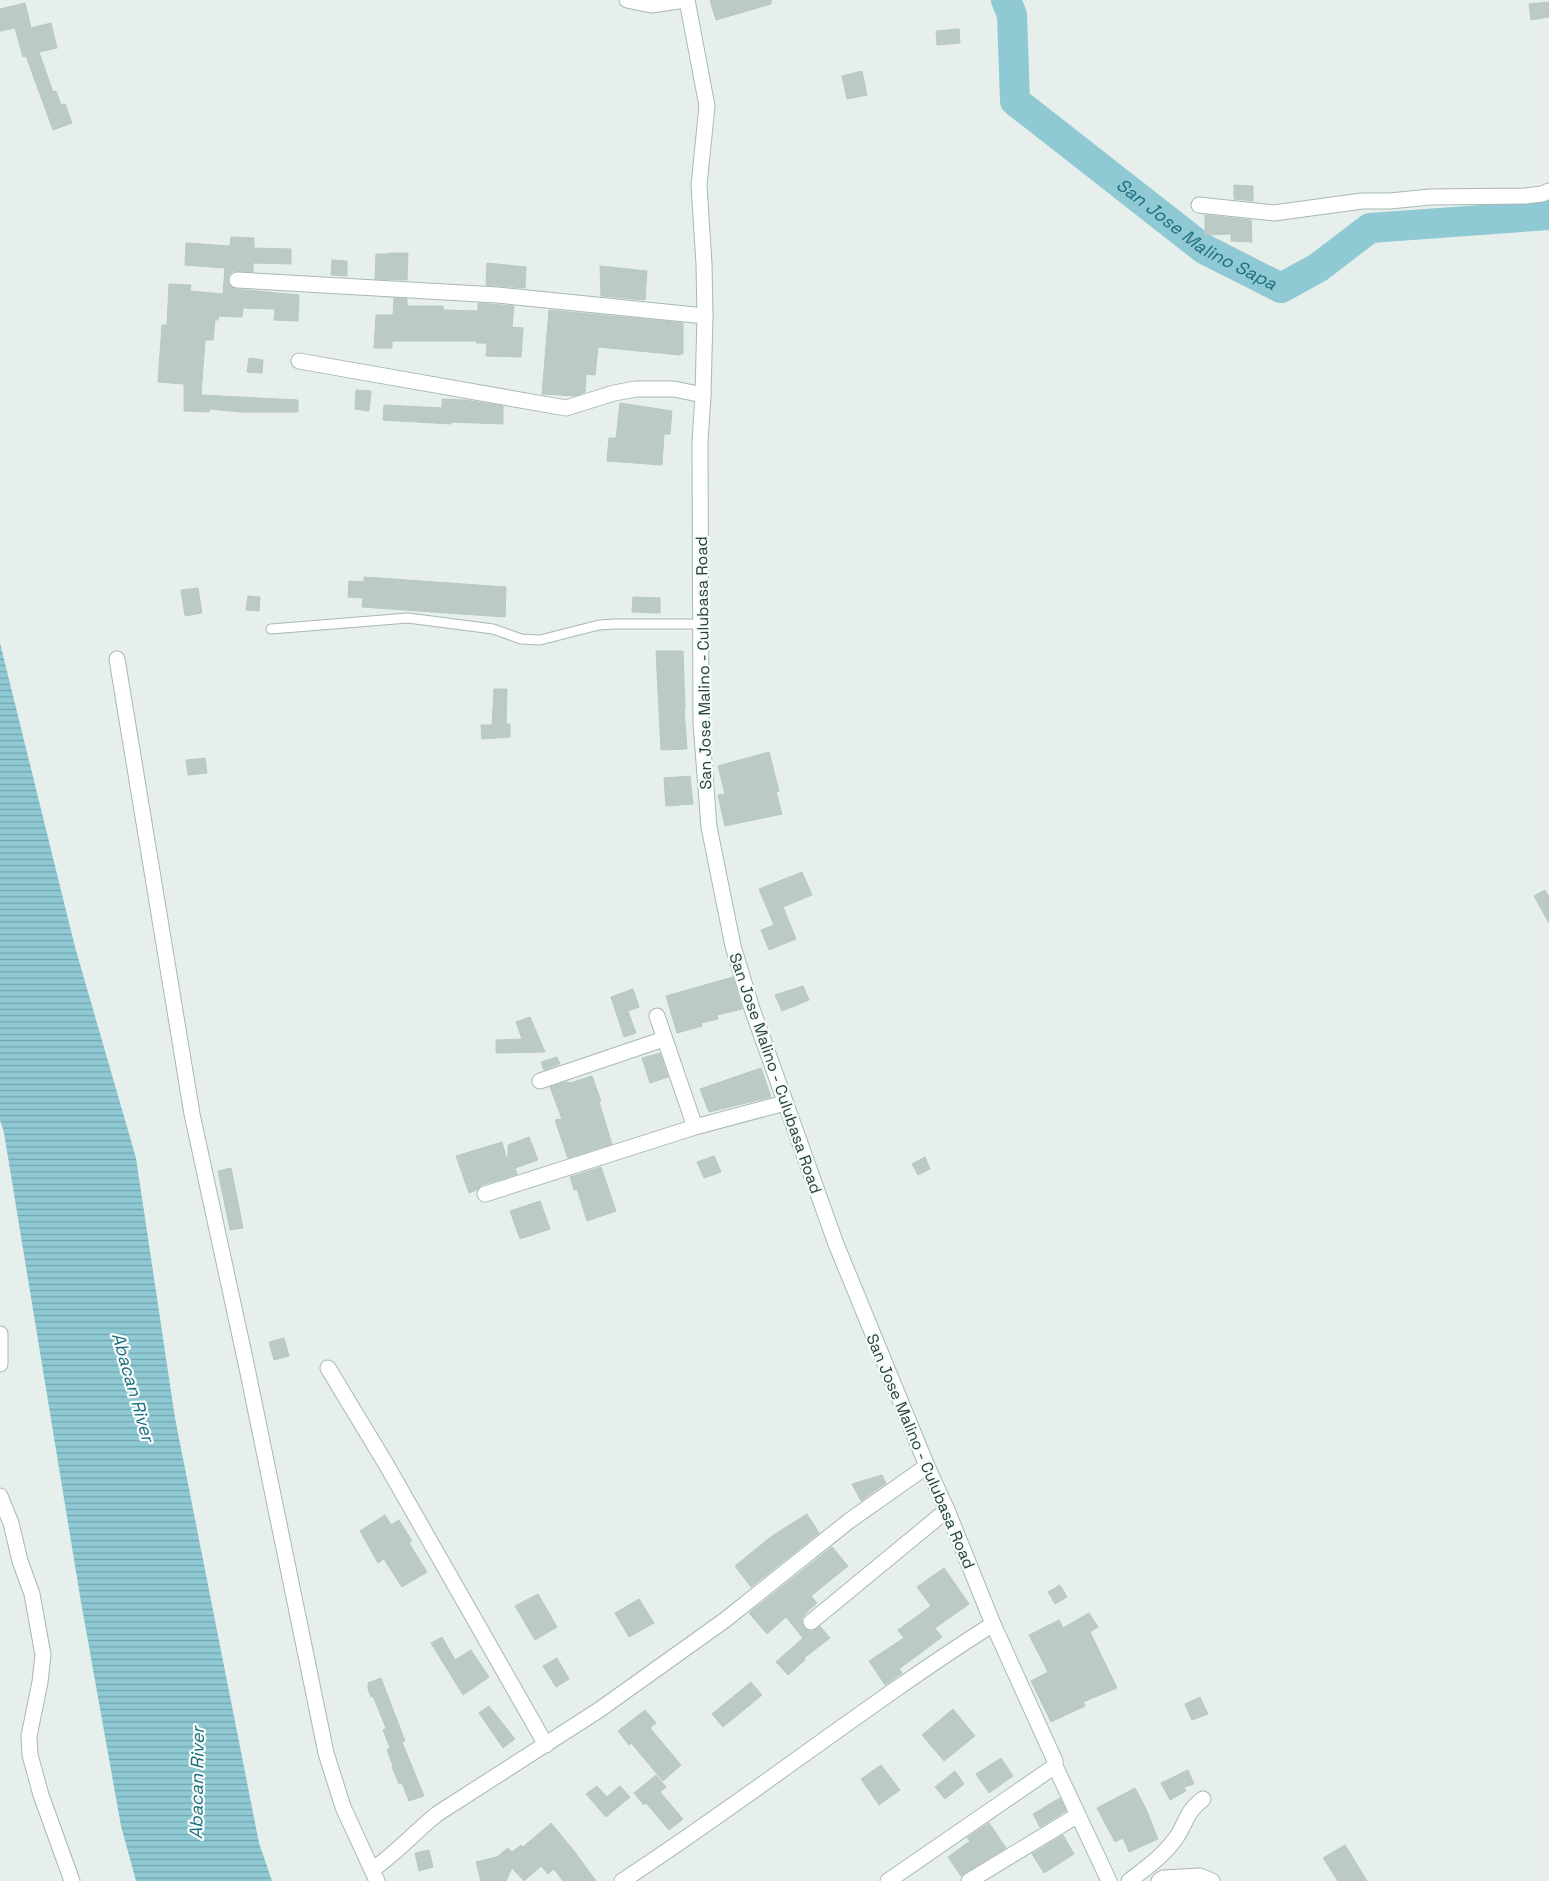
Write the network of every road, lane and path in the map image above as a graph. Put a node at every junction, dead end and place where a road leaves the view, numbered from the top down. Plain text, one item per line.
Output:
1 (628, 0) edge
2 (686, 0) edge
3 (1549, 191) edge
4 (1199, 205) dead end
5 (237, 280) dead end
6 (705, 316) junction
7 (299, 361) dead end
8 (703, 396) junction
9 (701, 624) junction
10 (271, 629) dead end
11 (117, 659) dead end
12 (657, 1016) dead end
13 (664, 1039) junction
14 (540, 1081) dead end
15 (785, 1103) junction
16 (695, 1127) junction
17 (485, 1194) dead end
18 (0, 1334) edge
19 (0, 1364) edge
20 (328, 1368) dead end
21 (927, 1466) junction
22 (0, 1496) edge
23 (947, 1510) junction
24 (811, 1622) dead end
25 (993, 1624) junction
26 (546, 1745) junction
27 (1055, 1766) junction
28 (1203, 1800) dead end
29 (1078, 1815) junction
30 (374, 1875) edge
31 (72, 1881) edge
32 (622, 1881) edge
33 (888, 1881) edge
34 (969, 1881) edge
35 (1109, 1881) edge
36 (1129, 1881) edge
37 (1159, 1881) edge
38 (1212, 1881) edge

1 - 2 street
2 - 6 street, San Jose Malino - Culubasa Road
3 - 4 street
5 - 6 street
6 - 8 street, San Jose Malino - Culubasa Road
7 - 8 street
8 - 9 street, San Jose Malino - Culubasa Road
9 - 10 lane
9 - 15 street, San Jose Malino - Culubasa Road
11 - 30 street
12 - 13 street
13 - 14 street
13 - 16 street
15 - 16 street
15 - 21 street, San Jose Malino - Culubasa Road
16 - 17 street
18 - 19 street
20 - 26 street
21 - 23 street, San Jose Malino - Culubasa Road
21 - 26 street
22 - 31 street
23 - 24 street
23 - 25 street, San Jose Malino - Culubasa Road
25 - 27 street, San Jose Malino - Culubasa Road
25 - 32 street
26 - 30 street
27 - 29 street, San Jose Malino - Culubasa Road
27 - 33 street
28 - 36 street
29 - 34 street
29 - 35 street, San Jose Malino - Culubasa Road
37 - 38 street

